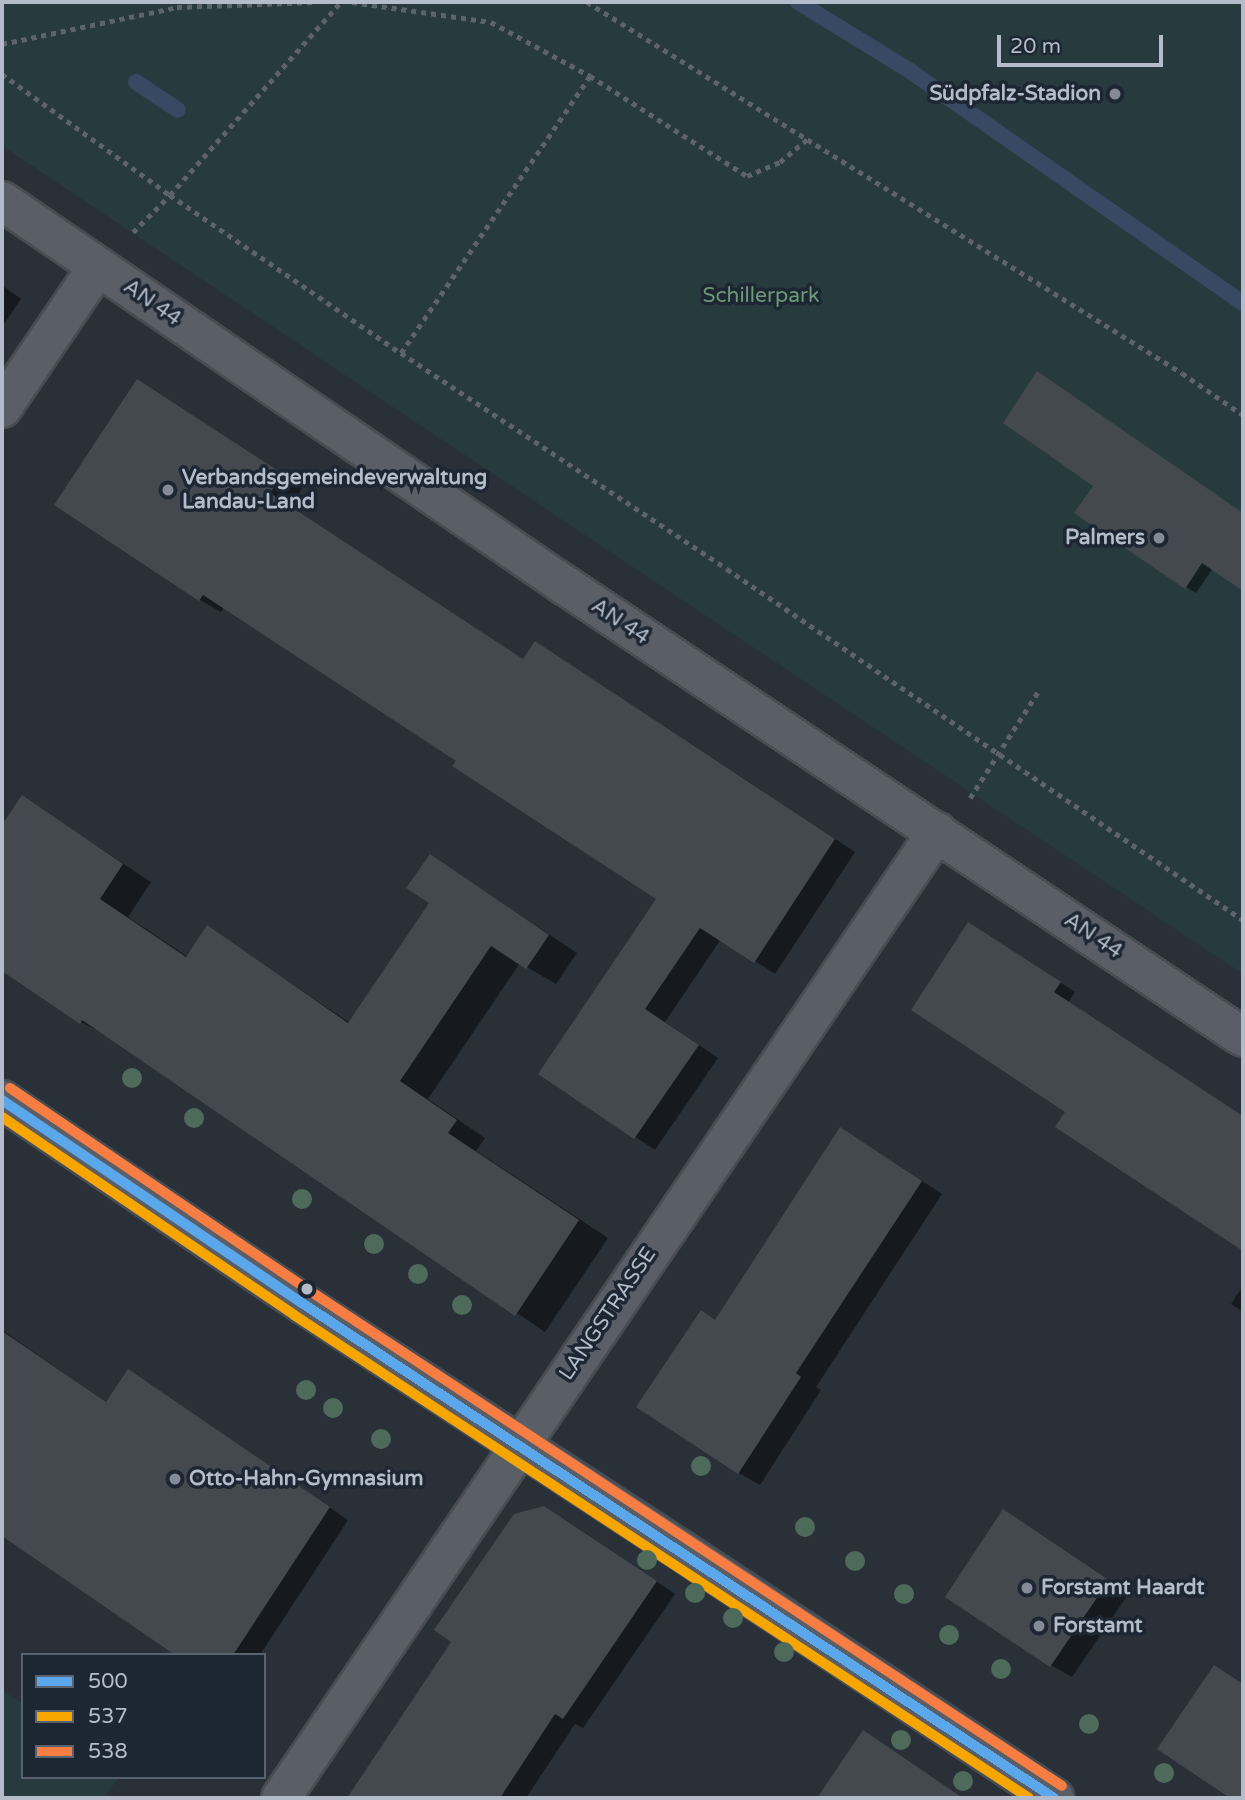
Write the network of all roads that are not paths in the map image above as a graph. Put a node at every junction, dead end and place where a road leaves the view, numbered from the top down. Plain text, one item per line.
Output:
1 (2, 201) edge
2 (98, 266) junction
3 (2, 408) edge
4 (941, 834) junction
5 (1243, 1037) edge
6 (2, 1100) edge
7 (518, 1446) junction
8 (281, 1798) edge
9 (1054, 1798) edge

1 - 2 street, AN 44
2 - 3 street
2 - 4 street, AN 44
4 - 5 street, AN 44
4 - 7 street, LANGSTRASSE
6 - 7 street
7 - 8 street, LANGSTRASSE
7 - 9 street

